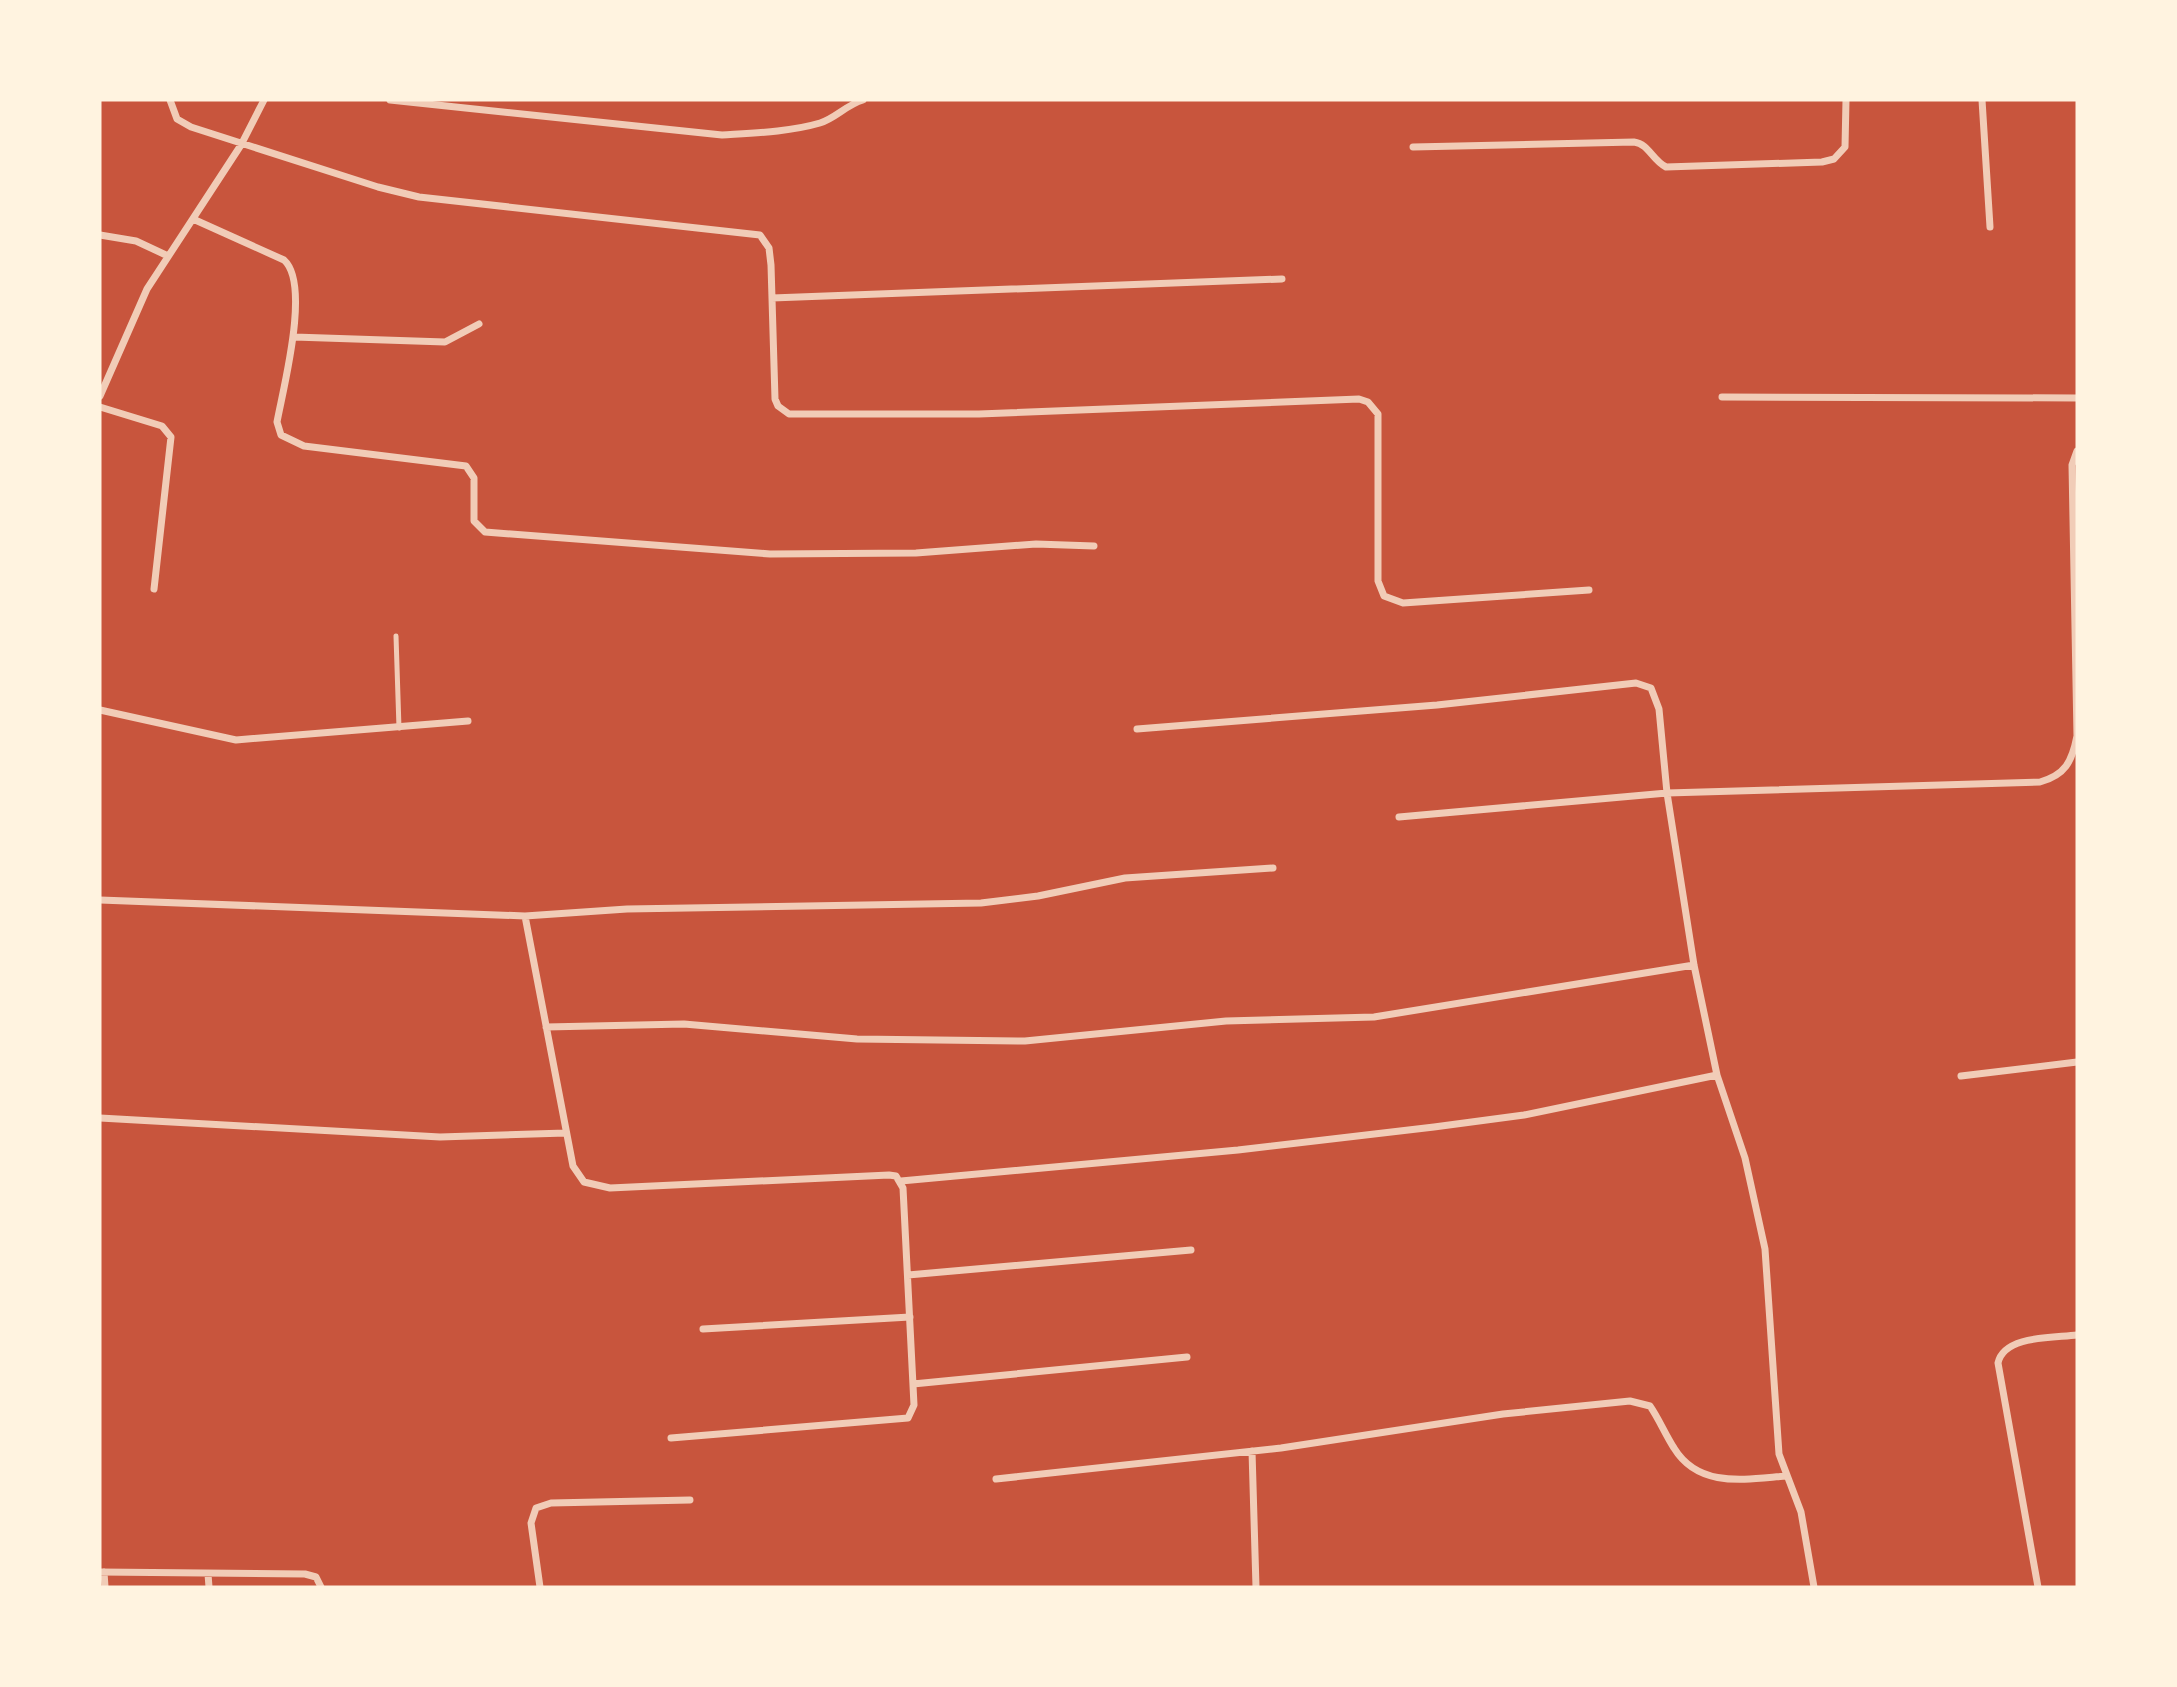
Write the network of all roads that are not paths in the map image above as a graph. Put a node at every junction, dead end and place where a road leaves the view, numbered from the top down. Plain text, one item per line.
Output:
1 (170, 100) edge
2 (264, 100) edge
3 (390, 100) edge
4 (863, 100) edge
5 (1846, 100) edge
6 (1982, 100) edge
7 (241, 145) junction
8 (1413, 147) dead end
9 (193, 219) junction
10 (1990, 227) dead end
11 (100, 235) edge
12 (169, 256) junction
13 (1282, 279) dead end
14 (772, 298) junction
15 (479, 324) dead end
16 (294, 337) junction
17 (101, 387) edge
18 (100, 396) edge
19 (1721, 397) dead end
20 (2077, 398) edge
21 (100, 407) edge
22 (2077, 451) edge
23 (1094, 546) dead end
24 (154, 589) dead end
25 (1589, 590) dead end
26 (396, 636) dead end
27 (100, 709) edge
28 (468, 722) dead end
29 (399, 728) junction
30 (1137, 729) dead end
31 (1667, 793) junction
32 (1399, 817) dead end
33 (1273, 868) dead end
34 (100, 900) edge
35 (525, 916) junction
36 (1694, 965) junction
37 (547, 1027) junction
38 (2077, 1062) edge
39 (1717, 1075) junction
40 (1961, 1076) dead end
41 (100, 1118) edge
42 (566, 1133) junction
43 (901, 1181) junction
44 (1191, 1250) dead end
45 (908, 1275) junction
46 (910, 1317) junction
47 (703, 1329) dead end
48 (2077, 1335) edge
49 (1187, 1357) dead end
50 (913, 1384) junction
51 (671, 1438) dead end
52 (1252, 1451) junction
53 (1787, 1476) junction
54 (996, 1479) dead end
55 (690, 1500) dead end
56 (102, 1572) edge
57 (208, 1574) junction
58 (105, 1587) edge
59 (209, 1587) edge
60 (321, 1587) edge
61 (540, 1587) edge
62 (1256, 1587) edge
63 (1814, 1587) edge
64 (2038, 1587) edge

1 - 7 street
2 - 7 street
3 - 4 street
5 - 8 street
6 - 10 street
7 - 9 street
7 - 14 street
9 - 12 street
9 - 16 street
11 - 12 street
12 - 17 street
13 - 14 street
14 - 25 street
15 - 16 street
16 - 23 street
17 - 18 street
19 - 20 street
21 - 24 street
22 - 31 street
26 - 29 lane
27 - 29 street
28 - 29 street
30 - 31 street
31 - 32 street
31 - 36 street
33 - 35 street
34 - 35 street
35 - 37 street
36 - 37 street
36 - 39 street
37 - 42 street
38 - 40 street
39 - 43 street
39 - 53 street
41 - 42 street
42 - 43 street
43 - 45 street
44 - 45 street
45 - 46 street
46 - 47 street
46 - 50 street
48 - 64 street
49 - 50 street
50 - 51 street
52 - 53 street
52 - 54 street
52 - 62 street
53 - 63 street
55 - 61 street
56 - 57 street
56 - 58 street
57 - 59 street
57 - 60 street

